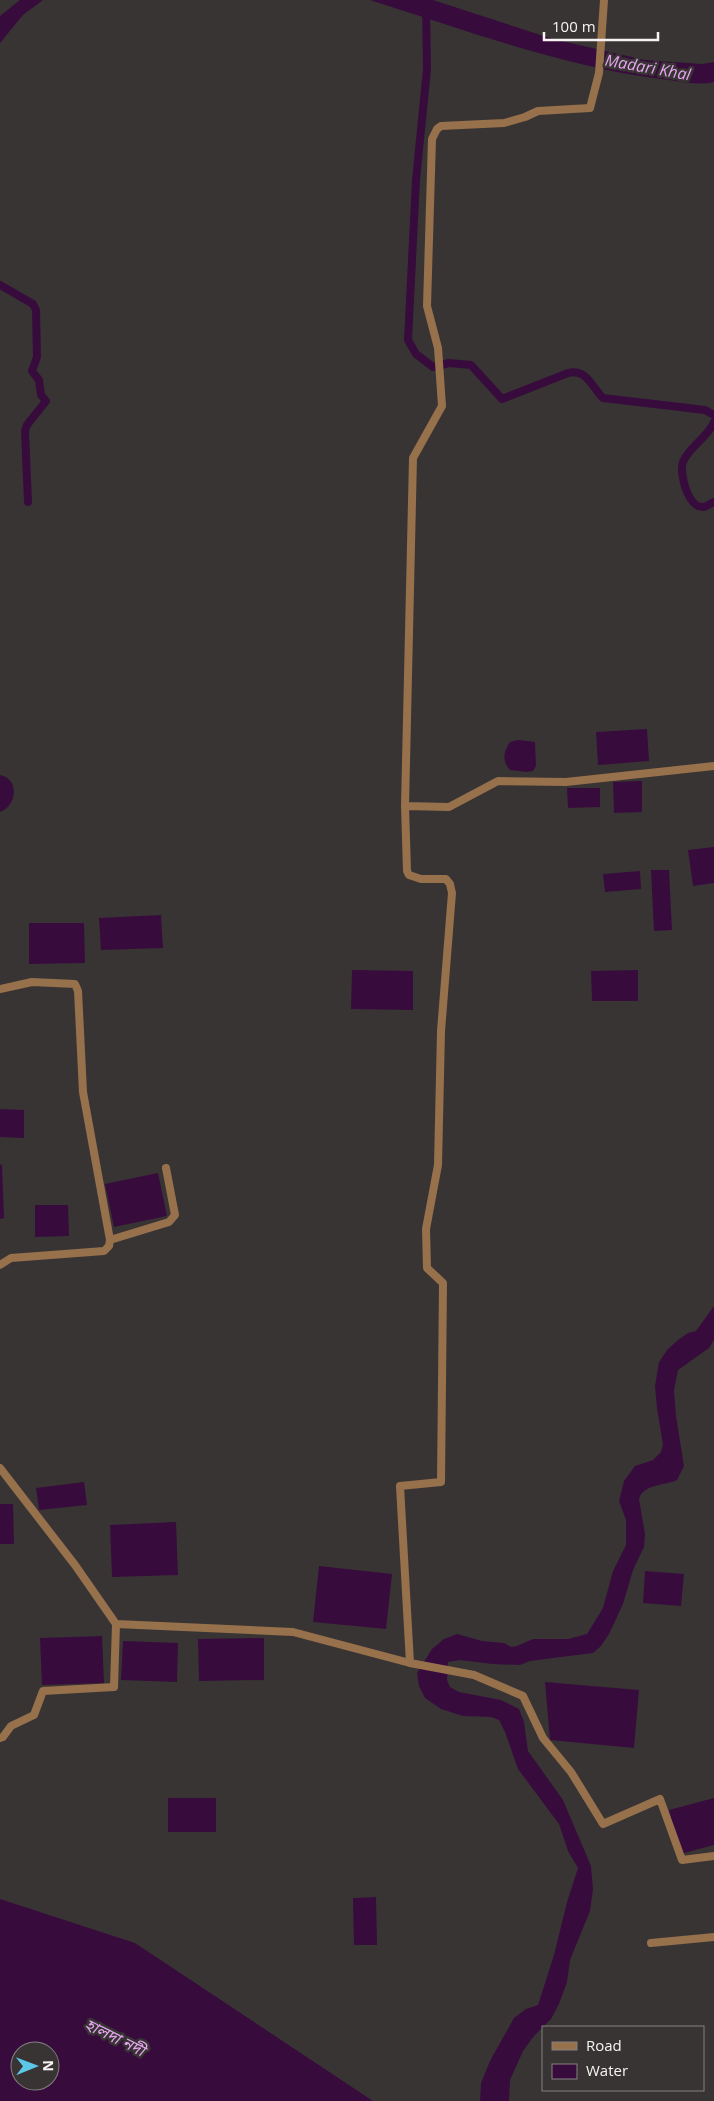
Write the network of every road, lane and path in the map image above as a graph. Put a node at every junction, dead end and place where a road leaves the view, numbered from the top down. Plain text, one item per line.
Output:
1 (604, 0) edge
2 (714, 766) edge
3 (405, 806) junction
4 (0, 988) edge
5 (166, 1168) dead end
6 (110, 1240) junction
7 (0, 1265) edge
8 (0, 1468) edge
9 (116, 1624) junction
10 (410, 1663) junction
11 (0, 1738) edge
12 (714, 1856) edge
13 (714, 1937) edge
14 (651, 1943) dead end

1 - 3 street
2 - 3 street
3 - 10 street
4 - 6 street
5 - 6 street
6 - 7 street
8 - 9 street
9 - 10 street
9 - 11 street
10 - 12 street
13 - 14 street

